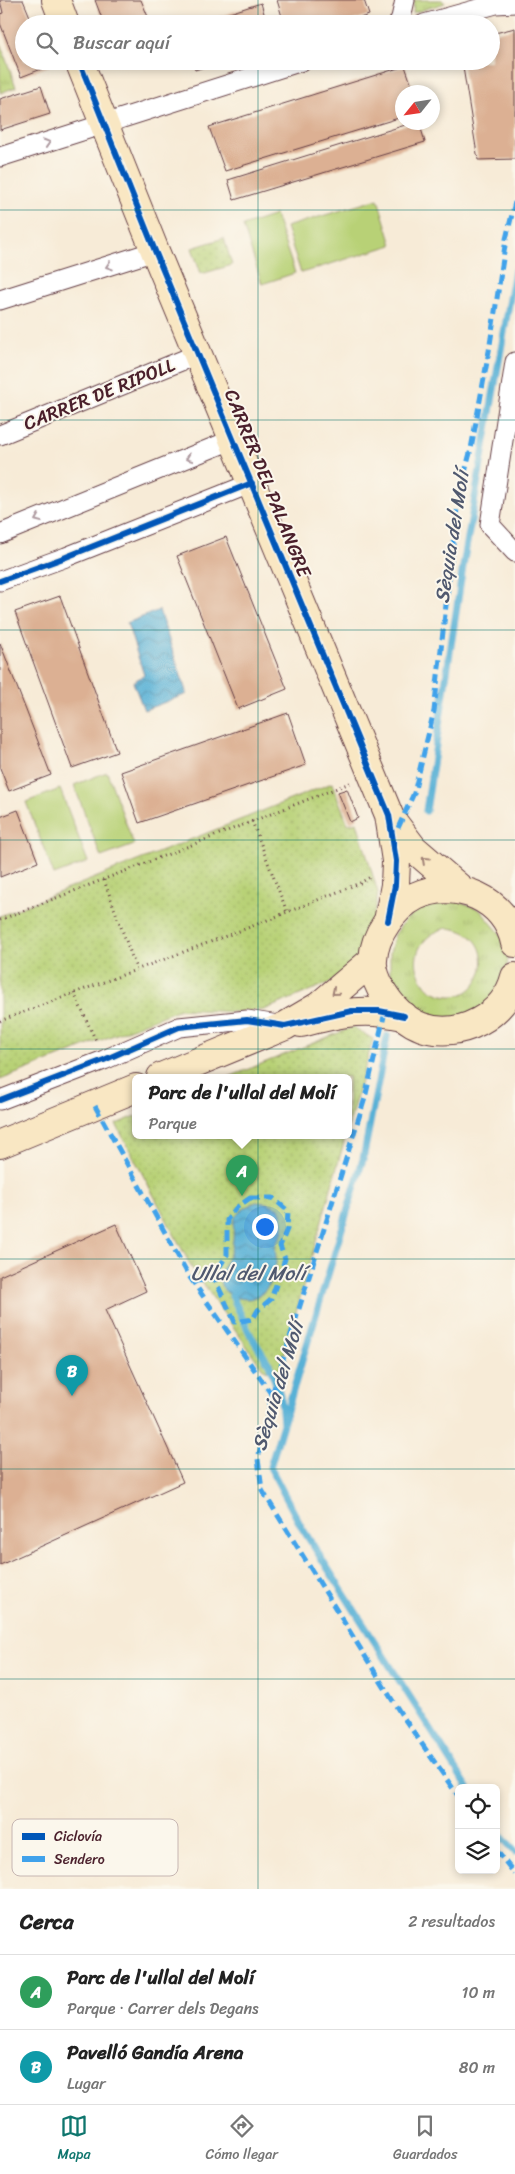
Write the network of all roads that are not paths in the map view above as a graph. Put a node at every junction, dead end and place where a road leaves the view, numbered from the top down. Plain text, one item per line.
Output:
1 (56, 0) edge
2 (405, 0) edge
3 (489, 2) edge
4 (515, 3) edge
5 (62, 15) edge
6 (402, 15) edge
7 (451, 15) edge
8 (83, 70) edge
9 (274, 70) edge
10 (104, 124) junction
11 (0, 157) edge
12 (155, 251) junction
13 (0, 300) edge
14 (198, 354) junction
15 (515, 362) edge
16 (0, 434) edge
17 (234, 439) junction
18 (252, 484) junction
19 (1, 531) edge
20 (515, 552) edge
21 (0, 581) edge
22 (389, 815) junction
23 (463, 891) junction
24 (388, 921) junction
25 (515, 943) edge
26 (373, 960) junction
27 (515, 977) edge
28 (404, 1016) junction
29 (285, 1026) junction
30 (168, 1074) edge
31 (132, 1090) edge
32 (0, 1100) edge
33 (0, 1144) edge

1 - 5 street
2 - 6 street
3 - 4 street
3 - 7 street
8 - 10 street, CARRER DEL PALANGRE
9 - 10 street
11 -> 10 street
10 - 12 street, CARRER DEL PALANGRE
12 -> 13 street
12 - 14 street, CARRER DEL PALANGRE
14 - 16 street, CARRER DE RIPOLL
14 - 17 street, CARRER DEL PALANGRE
15 - 20 street
17 - 18 street, CARRER DEL PALANGRE
17 -> 19 street
18 - 21 street
18 - 22 street, CARRER DEL PALANGRE
23 -> 22 street, CARRER DEL PALANGRE
22 - 24 street, CARRER DEL PALANGRE
23 - 24 street
23 - 25 street
24 - 26 street
26 - 28 street
26 -> 29 street
27 - 28 street
28 - 29 street
29 - 30 street
29 - 32 street
31 - 33 street

